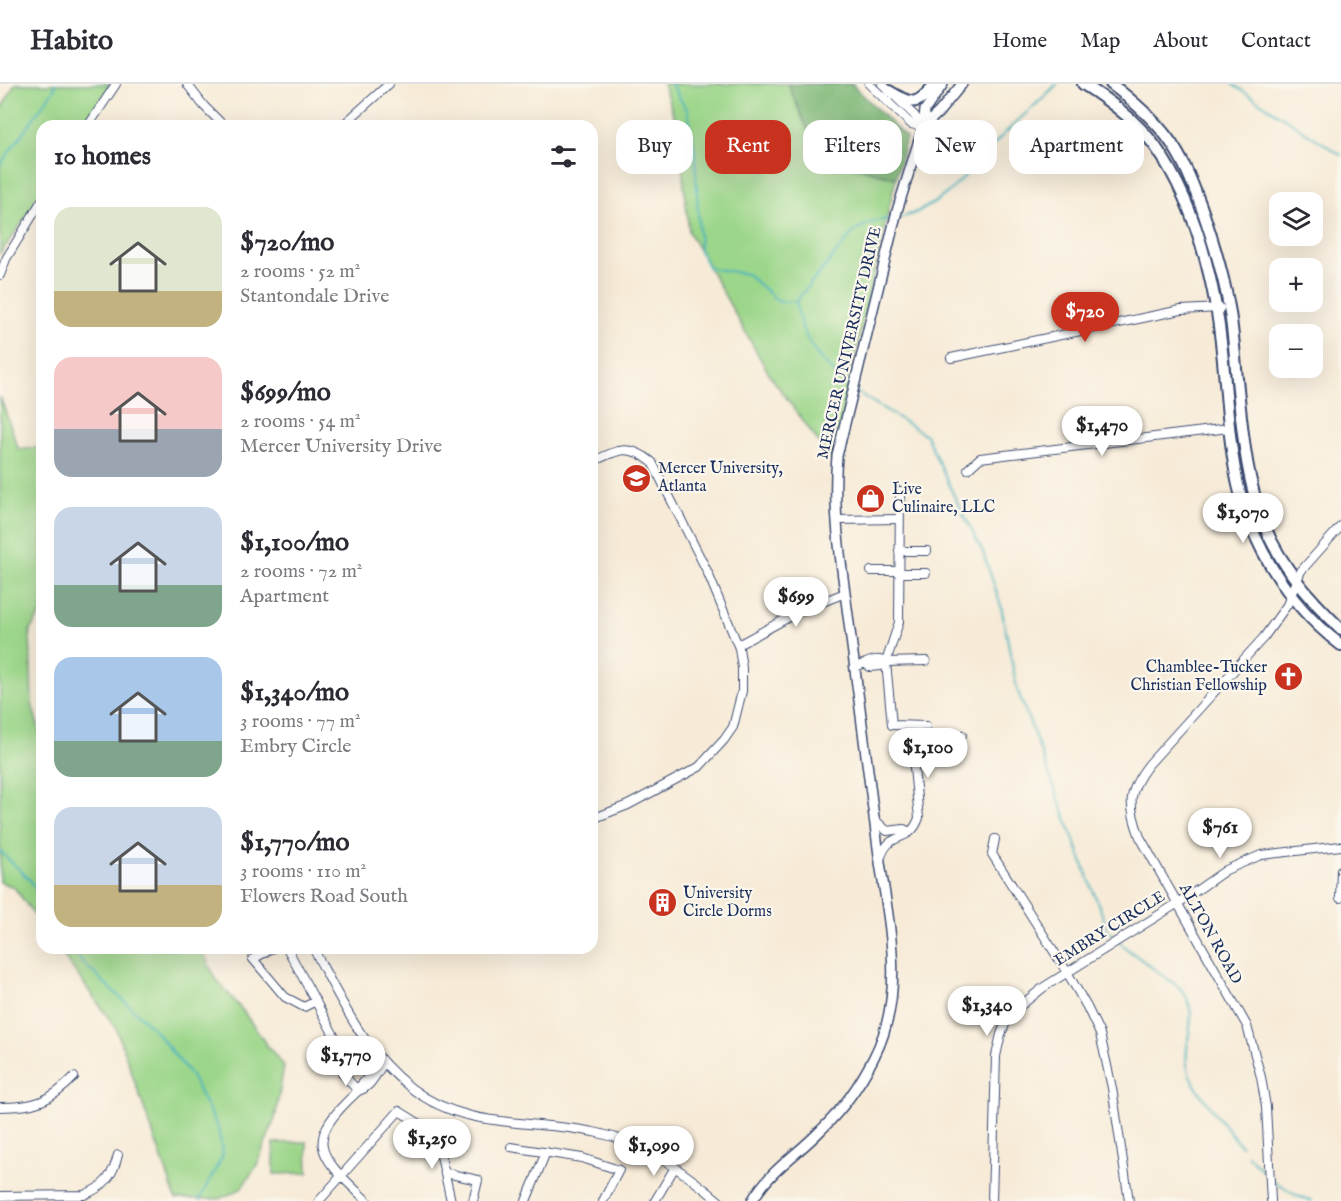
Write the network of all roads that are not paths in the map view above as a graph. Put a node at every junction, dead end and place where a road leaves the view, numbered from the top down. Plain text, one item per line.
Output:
1 (116, 84) edge
2 (187, 84) edge
3 (389, 84) edge
4 (869, 84) edge
5 (936, 84) edge
6 (943, 84) edge
7 (962, 84) edge
8 (1083, 84) edge
9 (1111, 84) edge
10 (886, 87) edge
11 (92, 120) edge
12 (218, 120) edge
13 (349, 120) edge
14 (918, 120) edge
15 (924, 120) edge
16 (930, 120) edge
17 (914, 125) edge
18 (914, 156) edge
19 (36, 210) edge
20 (0, 275) edge
21 (1216, 308) junction
22 (1230, 309) junction
23 (951, 358) dead end
24 (1229, 428) junction
25 (598, 459) edge
26 (968, 469) dead end
27 (900, 491) dead end
28 (899, 519) junction
29 (837, 520) junction
30 (1341, 526) edge
31 (899, 551) junction
32 (927, 551) dead end
33 (871, 571) dead end
34 (899, 572) junction
35 (926, 573) dead end
36 (1296, 581) junction
37 (845, 592) junction
38 (1291, 596) junction
39 (1341, 629) edge
40 (738, 645) junction
41 (1341, 645) edge
42 (926, 661) dead end
43 (886, 662) junction
44 (855, 667) junction
45 (926, 726) dead end
46 (962, 735) dead end
47 (598, 817) edge
48 (874, 819) junction
49 (891, 831) junction
50 (910, 832) junction
51 (995, 839) dead end
52 (893, 840) junction
53 (1341, 846) edge
54 (880, 862) junction
55 (1341, 870) edge
56 (1340, 898) edge
57 (1177, 902) junction
58 (262, 954) edge
59 (290, 954) edge
60 (316, 954) edge
61 (1066, 972) junction
62 (316, 1001) junction
63 (384, 1063) junction
64 (74, 1077) dead end
65 (356, 1088) junction
66 (0, 1107) edge
67 (511, 1147) dead end
68 (546, 1152) junction
69 (118, 1155) dead end
70 (675, 1167) junction
71 (446, 1173) junction
72 (341, 1176) junction
73 (0, 1196) edge
74 (52, 1199) edge
75 (319, 1201) edge
76 (368, 1201) edge
77 (451, 1201) edge
78 (473, 1201) edge
79 (526, 1201) edge
80 (603, 1201) edge
81 (654, 1201) edge
82 (719, 1201) edge
83 (752, 1201) edge
84 (992, 1201) edge
85 (1129, 1201) edge
86 (1271, 1201) edge

1 - 11 street
2 - 12 street
3 - 13 street
4 - 17 street
5 - 10 main road
6 - 15 street, MERCER UNIVERSITY DRIVE
7 - 16 street, MERCER UNIVERSITY DRIVE
8 - 21 main road
9 - 22 main road
10 - 14 street
18 - 29 street, MERCER UNIVERSITY DRIVE
19 - 20 street
21 - 22 street
21 - 23 street
21 - 24 main road
22 - 36 main road
24 - 26 street
24 - 38 main road
25 - 40 street
27 - 28 street
28 - 29 street
28 - 31 street
29 - 37 street, MERCER UNIVERSITY DRIVE
30 - 36 street, ALTON ROAD
31 - 32 street
31 - 34 street
33 - 34 street
34 - 35 street
34 - 43 street
36 - 38 street, ALTON ROAD
36 - 39 main road
37 - 40 street
37 - 44 street, MERCER UNIVERSITY DRIVE
38 - 41 main road
38 - 57 street, ALTON ROAD
40 - 47 street
42 - 43 street
43 - 44 street
43 - 45 street
44 - 48 street, MERCER UNIVERSITY DRIVE
46 - 50 street
48 - 49 street
48 - 54 street, MERCER UNIVERSITY DRIVE
49 - 50 street
49 - 52 street
50 - 52 street
51 - 61 street
52 - 54 street
53 - 57 street, EMBRY CIRCLE
54 - 83 street, MERCER UNIVERSITY DRIVE
55 - 56 street
57 - 61 street, EMBRY CIRCLE
57 - 86 street, ALTON ROAD
58 - 62 street
59 - 62 street
60 - 63 street
61 - 84 street, EMBRY CIRCLE
61 - 85 street
62 - 65 street
63 - 65 street
63 - 70 street
64 - 66 street
65 - 72 street
67 - 68 street
68 - 79 street
68 - 80 street
69 - 74 street
70 - 81 street
70 - 82 street
71 - 72 street
71 - 77 street
71 - 78 street
72 - 75 street
72 - 76 street
73 - 74 street

